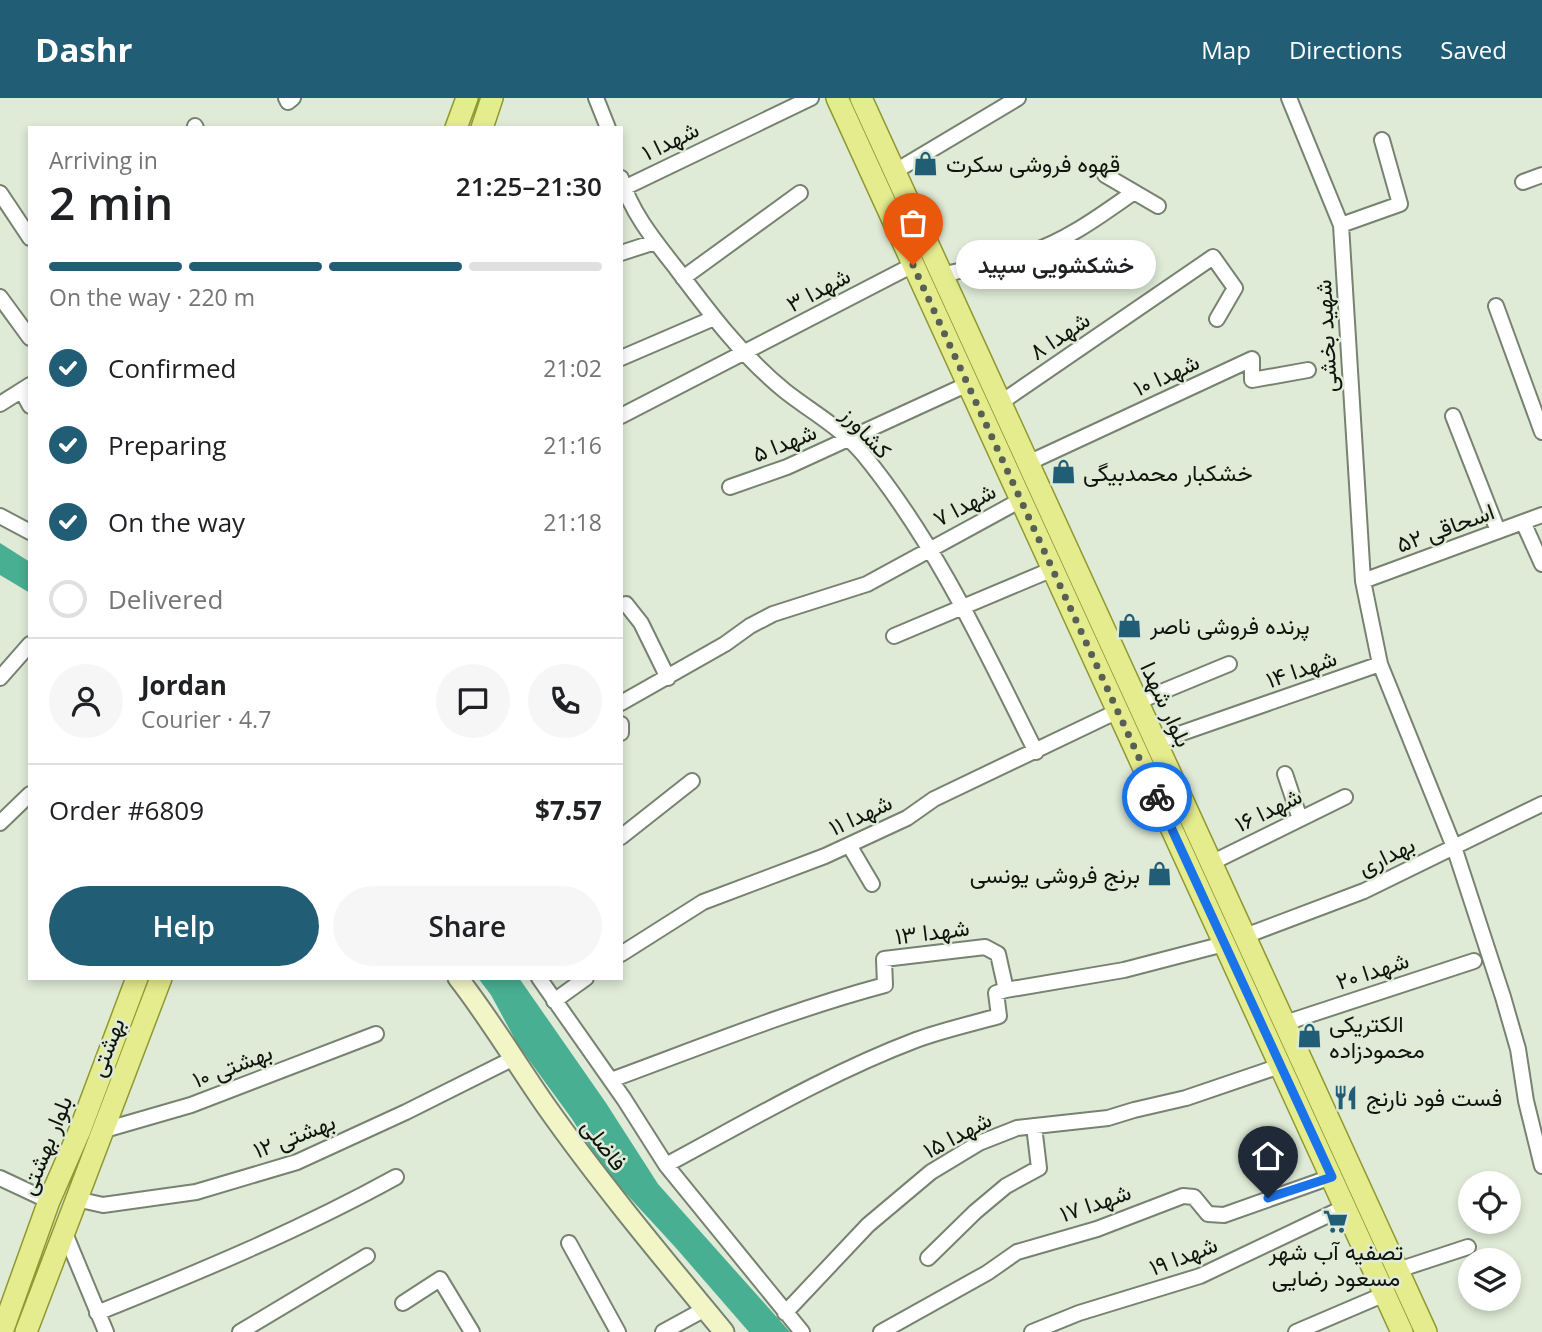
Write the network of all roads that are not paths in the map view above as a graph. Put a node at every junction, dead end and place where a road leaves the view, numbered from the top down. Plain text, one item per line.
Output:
1 (286, 98) edge
2 (293, 98) edge
3 (467, 98) edge
4 (492, 98) edge
5 (596, 98) edge
6 (811, 98) edge
7 (837, 98) edge
8 (861, 98) edge
9 (1018, 98) edge
10 (1289, 98) edge
11 (457, 126) edge
12 (483, 126) edge
13 (607, 126) edge
14 (1382, 140) dead end
15 (894, 172) junction
16 (1105, 175) dead end
17 (1542, 175) edge
18 (1523, 181) dead end
19 (623, 183) edge
20 (1134, 192) junction
21 (0, 193) edge
22 (800, 193) dead end
23 (1158, 206) dead end
24 (1341, 225) junction
25 (28, 234) edge
26 (656, 242) junction
27 (623, 252) edge
28 (913, 265) junction
29 (942, 275) junction
30 (683, 278) junction
31 (0, 297) edge
32 (1496, 306) dead end
33 (715, 318) junction
34 (1217, 319) dead end
35 (28, 335) edge
36 (744, 353) junction
37 (623, 357) edge
38 (1308, 370) dead end
39 (968, 384) junction
40 (26, 388) edge
41 (2, 399) edge
42 (1000, 403) junction
43 (623, 415) edge
44 (1453, 415) dead end
45 (1542, 432) edge
46 (849, 440) junction
47 (1028, 463) junction
48 (730, 487) dead end
49 (1021, 500) junction
50 (0, 516) edge
51 (1542, 516) edge
52 (1523, 522) junction
53 (28, 531) edge
54 (1498, 531) junction
55 (928, 549) junction
56 (1542, 564) edge
57 (1053, 569) junction
58 (1363, 581) junction
59 (623, 605) edge
60 (963, 607) junction
61 (894, 636) dead end
62 (28, 646) edge
63 (1229, 664) dead end
64 (1380, 664) junction
65 (0, 678) edge
66 (668, 678) junction
67 (623, 702) edge
68 (1137, 702) junction
69 (1118, 711) junction
70 (1156, 742) junction
71 (1036, 752) junction
72 (1285, 774) dead end
73 (692, 781) dead end
74 (28, 796) edge
75 (1345, 797) dead end
76 (1542, 804) edge
77 (2, 817) edge
78 (1300, 819) junction
79 (623, 835) edge
80 (849, 845) junction
81 (1454, 847) junction
82 (1211, 863) junction
83 (872, 884) dead end
84 (1245, 936) junction
85 (1224, 944) junction
86 (623, 953) edge
87 (1474, 961) dead end
88 (136, 980) edge
89 (160, 980) edge
90 (460, 980) edge
91 (540, 980) edge
92 (583, 980) edge
93 (1006, 990) junction
94 (554, 1001) junction
95 (1285, 1023) junction
96 (376, 1034) dead end
97 (514, 1058) junction
98 (1280, 1066) junction
99 (611, 1080) junction
100 (1034, 1126) junction
101 (101, 1131) junction
102 (666, 1165) junction
103 (1542, 1166) edge
104 (396, 1177) dead end
105 (1332, 1177) junction
106 (0, 1178) edge
107 (76, 1199) junction
108 (49, 1201) junction
109 (1345, 1207) junction
110 (64, 1231) junction
111 (569, 1243) dead end
112 (1468, 1247) dead end
113 (1389, 1250) junction
114 (367, 1256) dead end
115 (928, 1258) dead end
116 (1369, 1259) junction
117 (1398, 1270) junction
118 (1385, 1294) junction
119 (403, 1303) dead end
120 (705, 1309) junction
121 (97, 1312) junction
122 (785, 1313) junction
123 (2, 1332) edge
124 (26, 1332) edge
125 (106, 1332) edge
126 (240, 1332) edge
127 (472, 1332) edge
128 (618, 1332) edge
129 (663, 1332) edge
130 (724, 1332) edge
131 (802, 1332) edge
132 (881, 1332) edge
133 (1032, 1332) edge
134 (1296, 1332) edge
135 (1402, 1332) edge
136 (1426, 1332) edge

1 - 2 street
3 - 11 main road
4 - 12 main road
5 - 13 street
6 - 19 street, شهدا ۱
7 - 28 main road, بلوار شهدا
8 - 15 main road, بلوار شهدا
9 - 15 street
10 - 24 street, شهید بخشی
14 - 24 street
15 - 29 main road, بلوار شهدا
16 - 20 street
17 - 18 street
19 - 26 street, کشاورز
20 - 23 street
20 - 29 street
21 - 25 street
22 - 30 street
24 - 58 street, شهید بخشی
26 - 27 street
26 - 30 street, کشاورز
28 - 36 street, شهدا ۳
28 - 39 main road, بلوار شهدا
29 - 42 main road, بلوار شهدا
30 - 33 street, کشاورز
31 - 35 street
32 - 45 street
33 - 36 street, کشاورز
33 - 37 street
34 - 42 street, شهدا ۸
36 - 43 street, شهدا ۳
36 - 46 street, کشاورز
38 - 47 street, شهدا ۱۰
39 - 46 street, شهدا ۵
39 - 49 main road, بلوار شهدا
40 - 41 street
42 - 47 main road, بلوار شهدا
44 - 54 street
46 - 48 street, شهدا ۵
46 - 55 street, کشاورز
47 - 68 main road, بلوار شهدا
49 - 55 street, شهدا ۷
49 - 57 main road, بلوار شهدا
50 - 53 street
51 - 52 street, اسحاقی ۵۲
52 - 54 street, اسحاقی ۵۲
52 - 56 street
54 - 58 street, اسحاقی ۵۲
55 - 60 street, کشاورز
55 - 66 street, شهدا ۷
57 - 60 street
57 - 69 main road, بلوار شهدا
58 - 64 street
59 - 66 street
60 - 61 street
60 - 71 street, کشاورز
62 - 65 street
63 - 68 street
64 - 70 street, شهدا ۱۴
64 - 81 street
66 - 67 street, شهدا ۷
68 - 70 main road, بلوار شهدا
69 - 71 street, شهدا ۱۱
69 - 85 main road, بلوار شهدا
70 - 82 main road, بلوار شهدا
71 - 80 street, شهدا ۱۱
72 - 78 street
73 - 79 street
74 - 77 street
75 - 78 street, شهدا ۱۶
76 - 81 street, بهداری
78 - 82 street, شهدا ۱۶
80 - 83 street
80 - 86 street, شهدا ۱۱
81 - 84 street, بهداری
81 - 103 street
82 - 84 main road, بلوار شهدا
84 - 95 main road, بلوار شهدا
85 - 93 street
85 - 98 main road, بلوار شهدا
87 - 95 street, شهدا ۲۰
88 - 108 main road, بلوار بهشتی
89 - 101 main road, بهشتی
90 - 97 main road, فاضلی
91 - 94 street
92 - 94 street
93 - 99 street, شهدا ۱۳
93 - 102 street
94 - 99 street
95 - 113 main road, بلوار شهدا
96 - 101 street, بهشتی ۱۰
97 - 107 street, بهشتی ۱۲
97 - 120 main road, فاضلی
98 - 100 street, شهدا ۱۵
98 - 105 main road, بلوار شهدا
99 - 102 street
100 - 115 street
100 - 122 street, شهدا ۱۵
101 - 107 main road, بهشتی
102 - 122 street
104 - 121 street
105 - 109 main road, بلوار شهدا
105 - 132 street, شهدا ۱۷
106 - 108 street
107 - 110 main road, بهشتی
108 - 123 main road, بلوار بهشتی
109 - 116 main road, بلوار شهدا
109 - 133 street, شهدا ۱۹
110 - 121 street
110 - 124 main road, بهشتی
111 - 128 street
112 - 117 street
113 - 116 main road
113 - 117 main road, بلوار شهدا
114 - 126 street
116 - 118 main road, بلوار شهدا
117 - 136 main road, بلوار شهدا
118 - 134 street
118 - 135 main road, بلوار شهدا
119 - 127 street
120 - 129 street
120 - 130 main road, فاضلی
121 - 125 street
122 - 131 street

